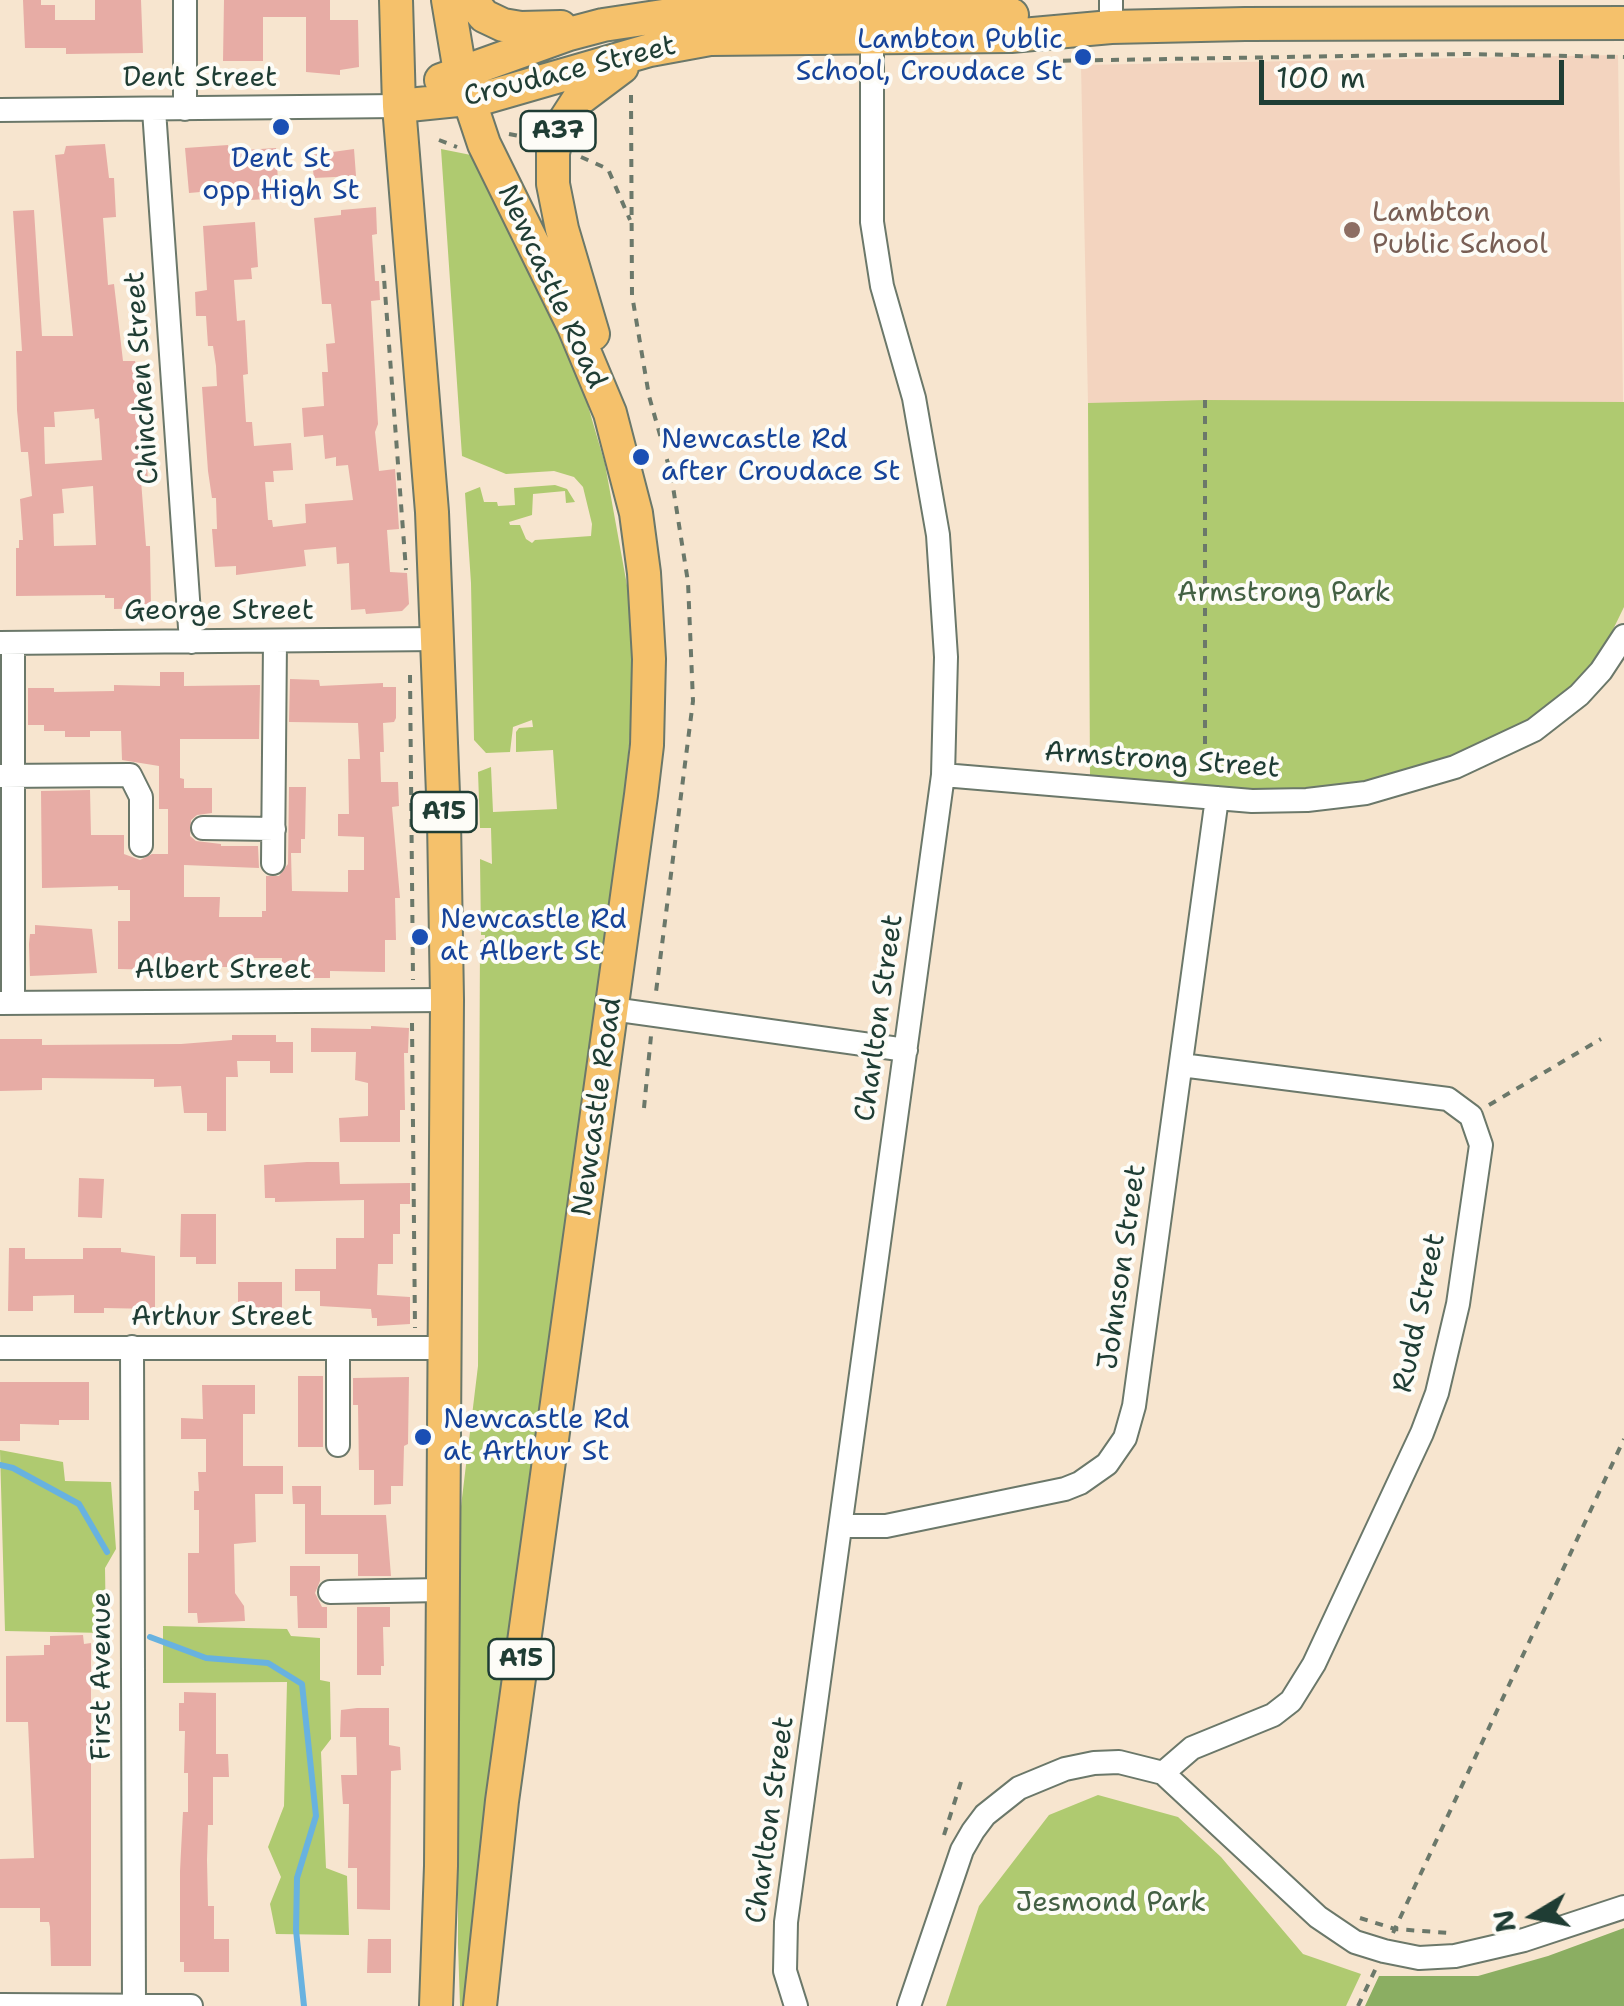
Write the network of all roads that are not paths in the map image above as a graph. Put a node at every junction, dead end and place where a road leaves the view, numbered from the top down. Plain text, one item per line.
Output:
1 (185, 0) edge
2 (396, 0) edge
3 (448, 0) edge
4 (471, 0) edge
5 (645, 9) edge
6 (1343, 12) edge
7 (1577, 12) edge
8 (1111, 13) edge
9 (874, 16) edge
10 (1624, 24) edge
11 (604, 25) junction
12 (676, 44) junction
13 (464, 86) junction
14 (400, 106) junction
15 (185, 109) junction
16 (0, 110) edge
17 (154, 110) junction
18 (610, 413) junction
19 (1624, 636) edge
20 (439, 639) junction
21 (191, 642) junction
22 (275, 642) junction
23 (7, 643) edge
24 (943, 774) junction
25 (7, 776) edge
26 (1211, 798) junction
27 (203, 828) dead end
28 (274, 828) junction
29 (141, 845) dead end
30 (273, 863) dead end
31 (448, 1000) junction
32 (6, 1003) edge
33 (612, 1009) junction
34 (906, 1050) junction
35 (1181, 1065) junction
36 (429, 1343) junction
37 (132, 1347) junction
38 (0, 1348) edge
39 (338, 1349) junction
40 (338, 1445) dead end
41 (841, 1526) junction
42 (442, 1590) junction
43 (330, 1592) dead end
44 (1163, 1773) junction
45 (1624, 1907) edge
46 (134, 2004) edge
47 (0, 2005) edge
48 (187, 2005) edge
49 (436, 2006) edge
50 (480, 2006) edge
51 (796, 2006) edge
52 (909, 2006) edge

1 - 15 street
2 - 14 highway, A15
3 - 13 highway, Newcastle Road / A15
4 - 11 highway
5 - 9 highway, Croudace Street / A37
5 - 11 highway, Croudace Street / A37
6 - 7 highway, Croudace Street / A37
6 - 8 highway, Croudace Street / A37
7 - 10 highway, Croudace Street / A37
8 - 9 highway, Croudace Street / A37
9 - 12 highway, Croudace Street / A37
9 - 24 street, Charlton Street
11 - 13 highway, Croudace Street / A37
12 - 13 highway, Croudace Street / A37
12 - 18 highway, A37
13 - 14 highway, Croudace Street / A37
13 - 18 highway, Newcastle Road / A15
14 - 15 street, Dent Street
14 - 20 highway, A15
15 - 17 street, Dent Street
16 - 17 street, Dent Street
17 - 21 street, Chinchen Street
18 - 33 highway, Newcastle Road / A15
19 - 26 street, Armstrong Street
20 - 22 street, George Street
20 - 31 highway, A15
21 - 22 street, George Street
21 - 23 street, George Street
22 - 28 street
23 - 25 street
24 - 26 street, Armstrong Street
24 - 34 street, Charlton Street
25 - 29 street
25 - 32 street
26 - 35 street, Johnson Street
27 - 28 street
28 - 30 street
31 - 32 street, Albert Street
31 - 36 highway, A15
33 - 34 street
33 - 50 highway, Newcastle Road / A15
34 - 41 street, Charlton Street
35 - 41 street, Johnson Street
35 - 44 street, Rudd Street
36 - 39 street, Arthur Street
36 - 42 highway, A15
37 - 38 street, Arthur Street
37 - 39 street, Arthur Street
37 - 46 street, First Avenue
39 - 40 street
41 - 51 street, Charlton Street
42 - 43 street
42 - 49 highway, A15
44 - 45 street
44 - 52 street
46 - 47 street
46 - 48 street

